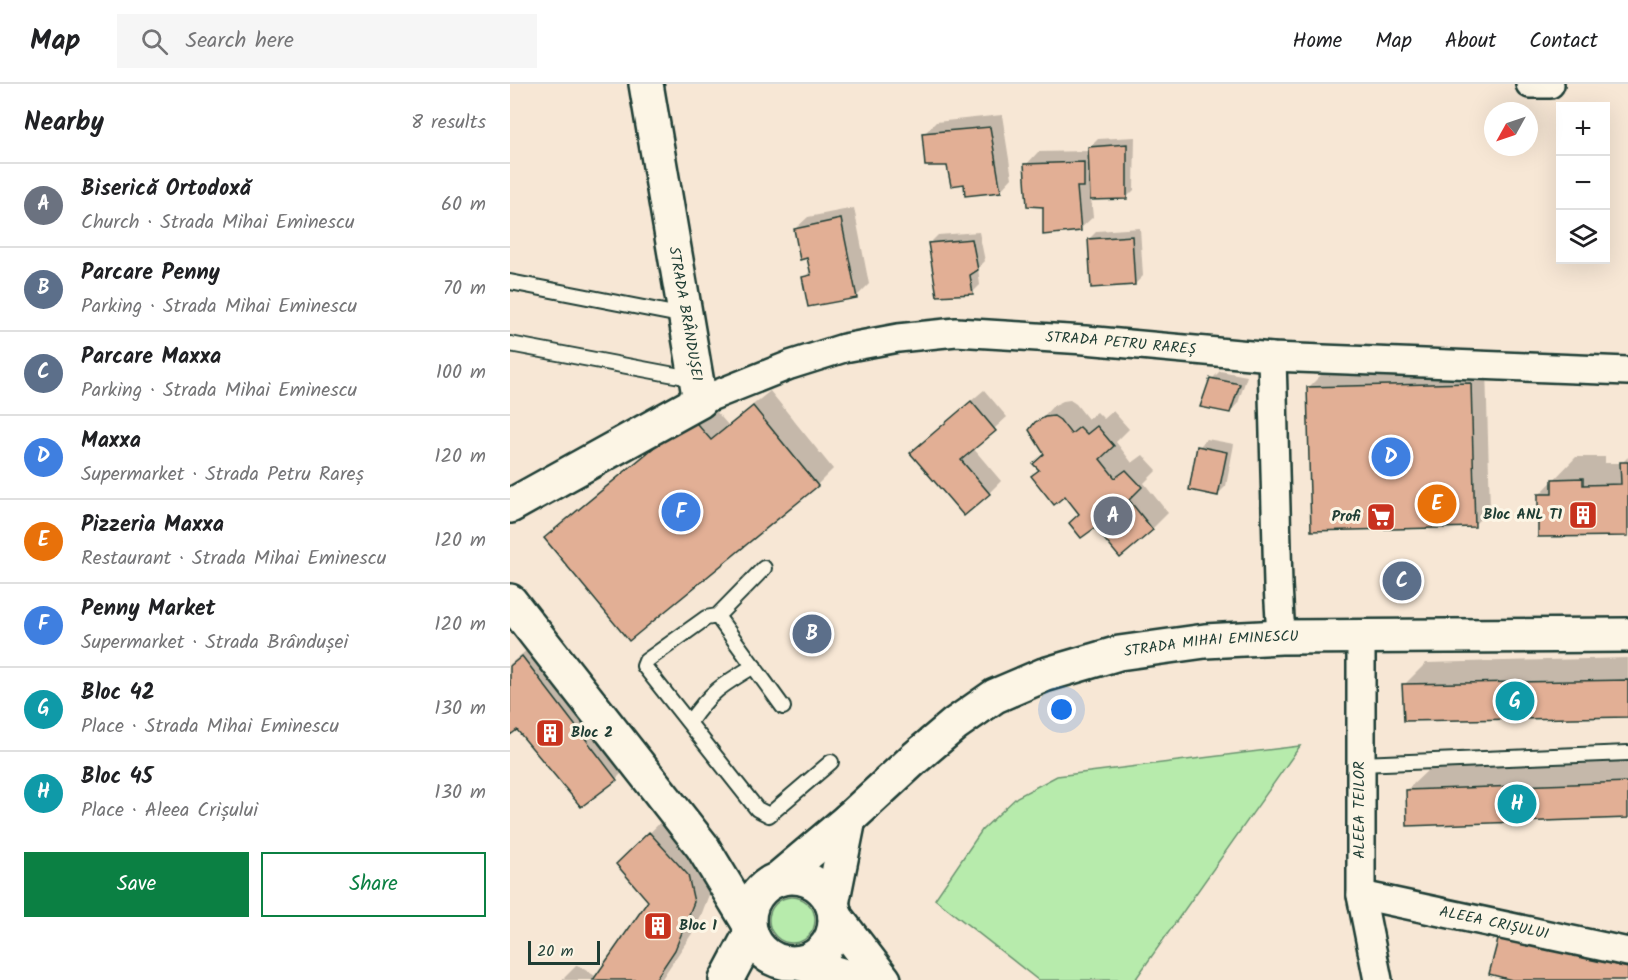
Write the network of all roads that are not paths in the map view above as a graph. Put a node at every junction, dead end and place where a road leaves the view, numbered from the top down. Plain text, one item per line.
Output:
1 (646, 84) edge
2 (1530, 84) edge
3 (1550, 84) edge
4 (510, 282) edge
5 (685, 316) junction
6 (510, 344) edge
7 (1272, 357) junction
8 (1628, 371) edge
9 (698, 390) junction
10 (510, 506) edge
11 (764, 568) dead end
12 (513, 612) edge
13 (717, 616) junction
14 (1628, 635) edge
15 (1281, 637) junction
16 (1361, 638) junction
17 (754, 666) junction
18 (783, 707) dead end
19 (689, 723) junction
20 (1628, 753) edge
21 (831, 762) dead end
22 (1360, 764) junction
23 (849, 819) junction
24 (702, 846) junction
25 (774, 880) junction
26 (1361, 895) junction
27 (834, 910) junction
28 (749, 928) junction
29 (1628, 952) edge
30 (793, 963) junction
31 (726, 980) edge
32 (755, 980) edge
33 (859, 980) edge
34 (884, 980) edge
35 (1378, 980) edge

1 - 5 street, STRADA BRÂNDUȘEI
2 - 3 street
4 - 5 lane
5 - 9 street, STRADA BRÂNDUȘEI
6 - 9 lane
7 - 8 street, STRADA PETRU RAREȘ
7 - 9 street, STRADA PETRU RAREȘ
7 - 15 street
9 - 10 street, STRADA BRÂNDUȘEI
11 - 13 lane
12 - 24 street
13 - 17 lane
13 - 19 lane
14 - 16 street, STRADA MIHAI EMINESCU
15 - 16 street, STRADA MIHAI EMINESCU
15 - 23 street, STRADA MIHAI EMINESCU
16 - 22 street, ALEEA TEILOR
17 - 18 lane
17 - 19 lane
19 - 21 lane
20 - 22 lane
22 - 26 street, ALEEA TEILOR
23 - 25 street, STRADA MIHAI EMINESCU
23 - 27 street
24 - 25 street
24 - 28 street
25 - 27 street
25 - 28 street
26 - 29 street, ALEEA CRIȘULUI
26 - 35 street, ALEEA TEILOR
27 - 30 street
27 - 34 street
28 - 30 street
28 - 31 street
30 - 32 street
30 - 33 street

